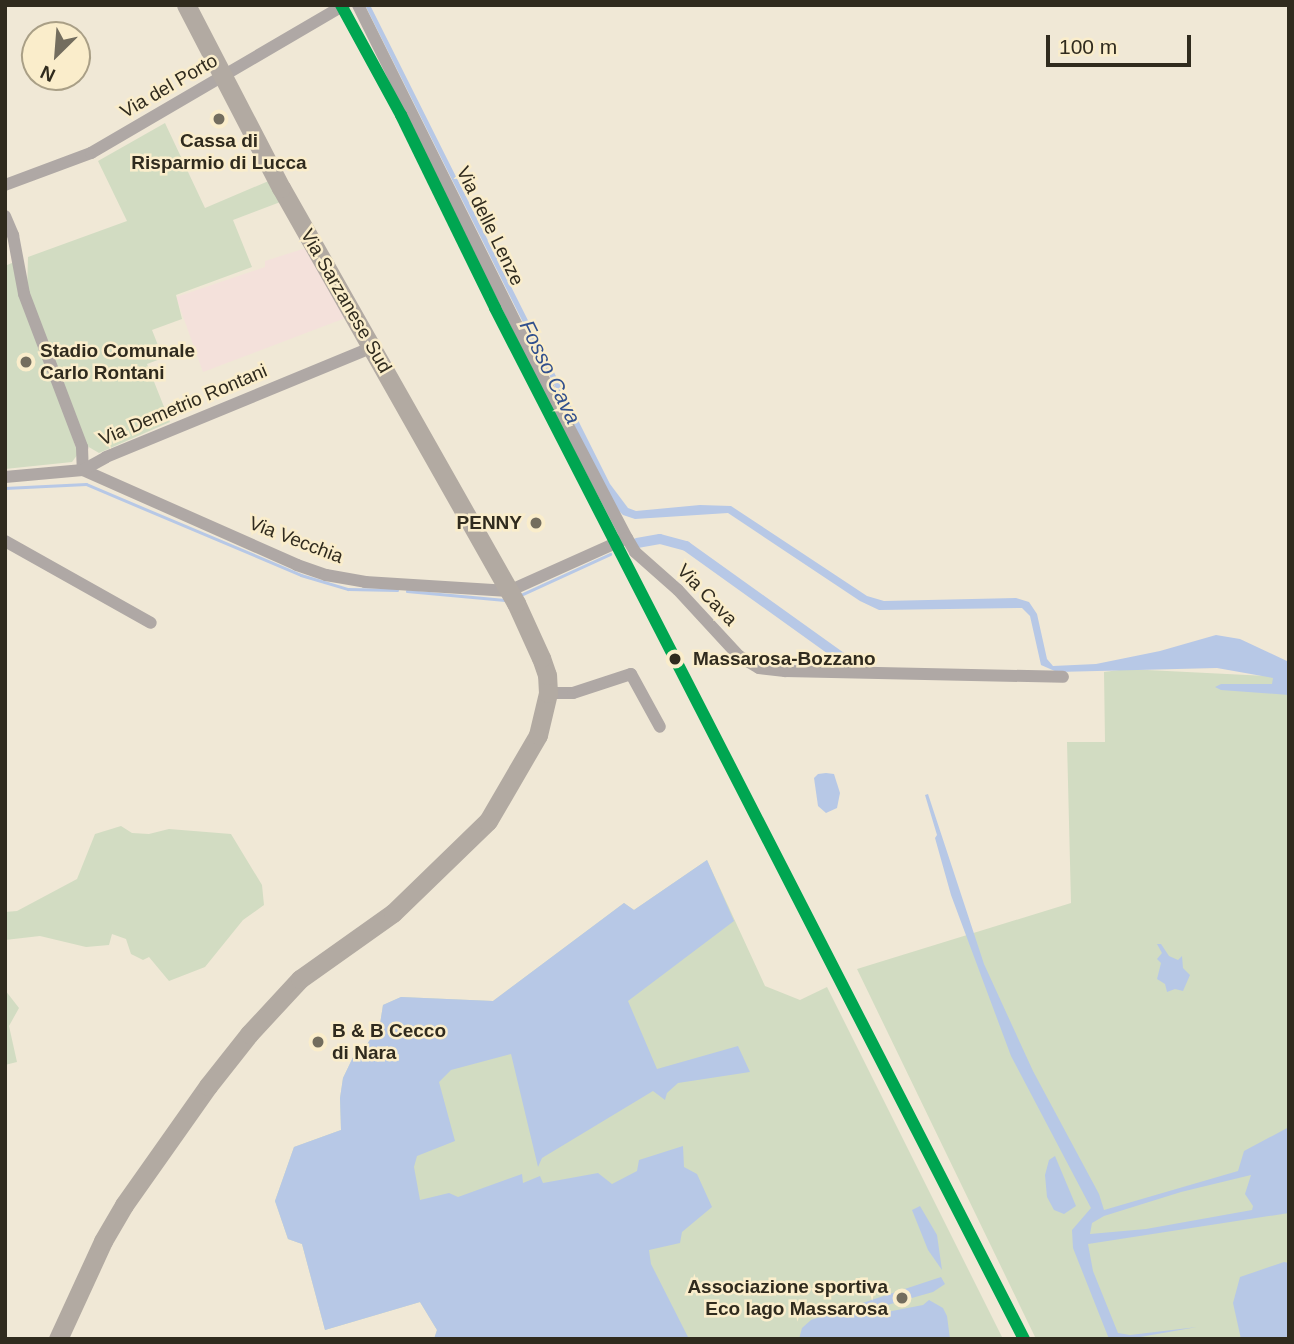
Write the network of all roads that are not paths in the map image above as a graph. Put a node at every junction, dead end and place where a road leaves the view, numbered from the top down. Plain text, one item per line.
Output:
1 (186, 5) edge
2 (344, 5) edge
3 (358, 5) edge
4 (222, 77) junction
5 (5, 185) edge
6 (5, 216) edge
7 (8, 232) edge
8 (372, 348) junction
9 (83, 470) junction
10 (5, 477) edge
11 (627, 538) junction
12 (5, 541) edge
13 (512, 596) junction
14 (151, 623) dead end
15 (1063, 677) dead end
16 (548, 693) junction
17 (660, 727) dead end
18 (58, 1339) edge

1 - 4 main road, Via Sarzanese Sud
2 - 4 street, Via del Porto
3 - 11 street, Via delle Lenze
4 - 5 street, Via del Porto
4 - 8 main road, Via Sarzanese Sud
6 - 7 street
7 - 9 street
8 - 9 street, Via Demetrio Rontani
8 - 13 main road, Via Sarzanese Sud
9 - 10 street, Via Demetrio Rontani
9 - 13 street, Via Vecchia
11 - 13 street
11 - 15 street, Via Cava
12 - 14 street
13 - 16 main road, Via Sarzanese Sud
16 - 17 street
16 - 18 main road

